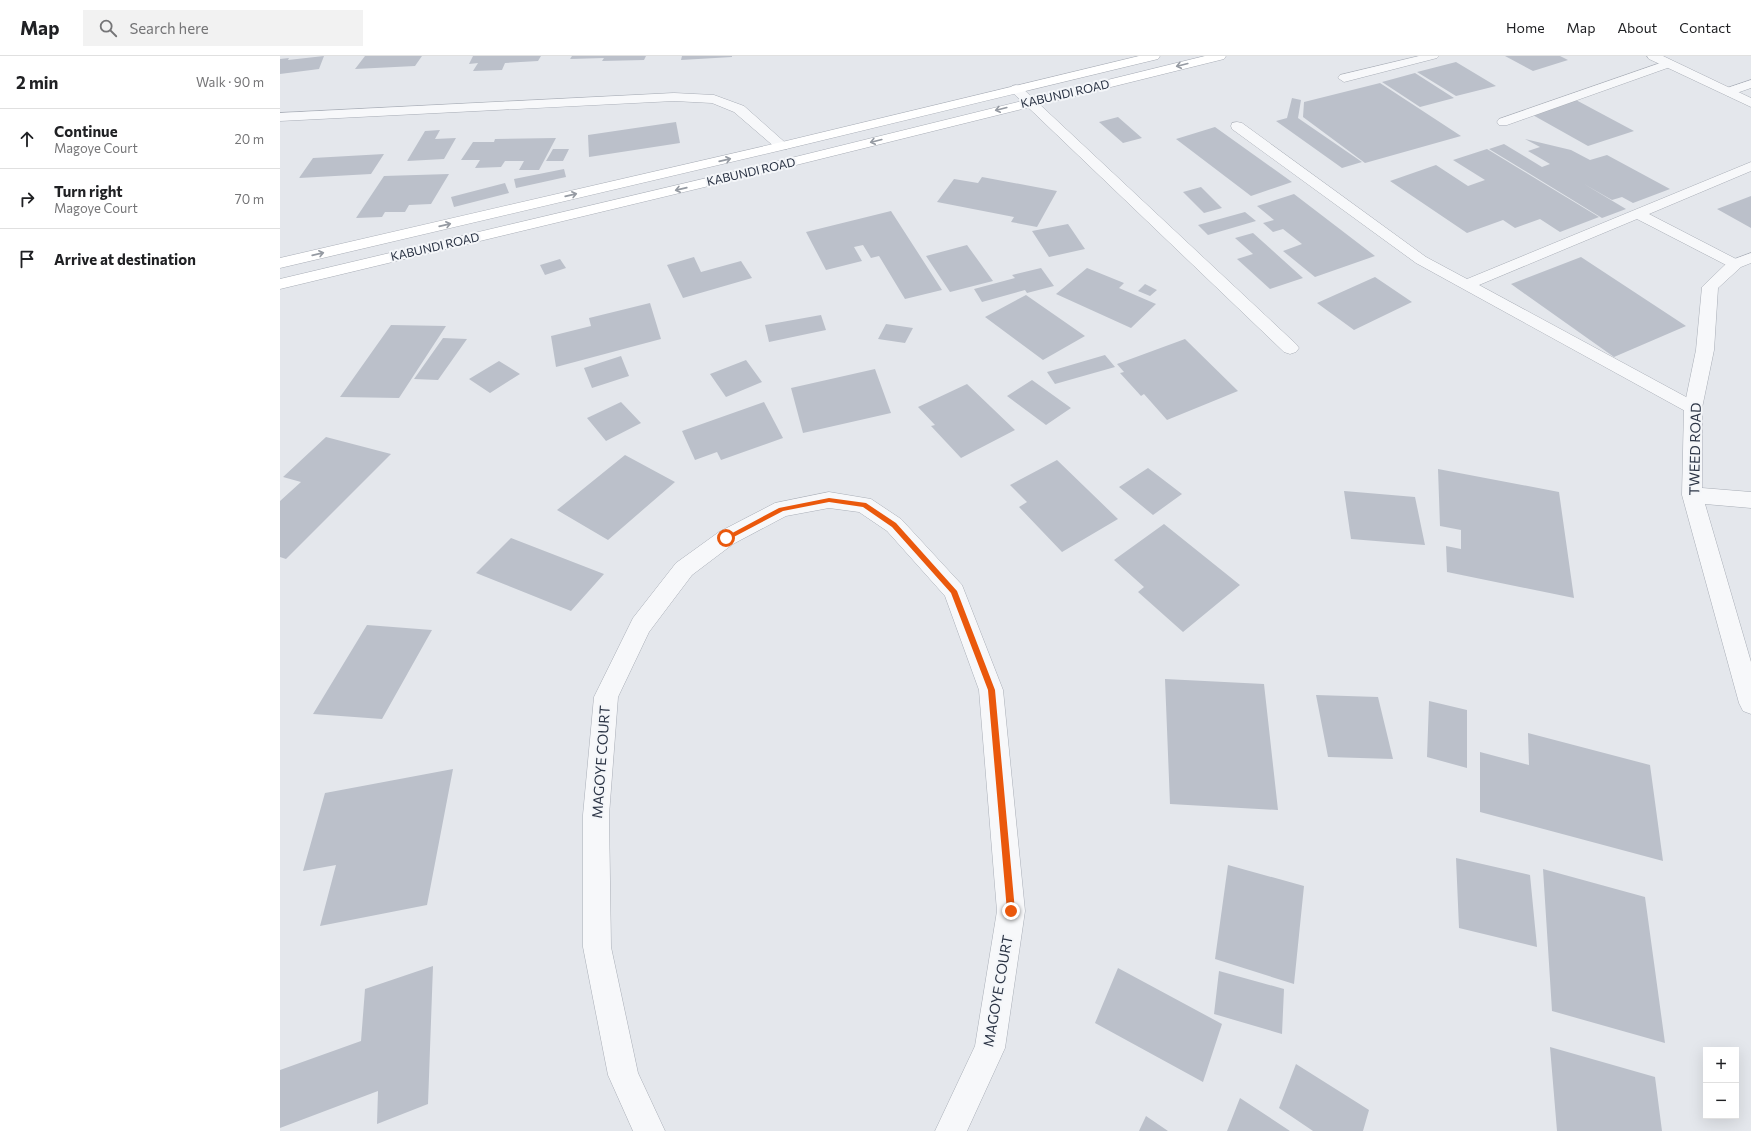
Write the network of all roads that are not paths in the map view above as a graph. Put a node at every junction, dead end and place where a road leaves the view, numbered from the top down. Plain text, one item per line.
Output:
1 (1154, 56) edge
2 (1220, 56) edge
3 (1433, 56) edge
4 (1653, 56) edge
5 (1669, 64) junction
6 (1344, 78) dead end
7 (1751, 84) edge
8 (1016, 89) junction
9 (1728, 92) junction
10 (1031, 102) junction
11 (1751, 103) edge
12 (280, 117) edge
13 (1503, 122) dead end
14 (1237, 126) dead end
15 (782, 146) junction
16 (1751, 166) edge
17 (1637, 214) junction
18 (1743, 261) edge
19 (280, 263) edge
20 (280, 284) edge
21 (1466, 285) junction
22 (1290, 348) dead end
23 (1693, 408) junction
24 (1692, 495) junction
25 (1751, 500) edge
26 (1751, 703) edge
27 (649, 1131) edge
28 (951, 1131) edge

1 - 8 street, KABUNDI ROAD
2 -> 10 street, KABUNDI ROAD
3 - 6 lane
4 - 5 street
5 - 9 street
5 - 13 lane
7 - 9 lane
8 - 10 street
8 - 15 street, KABUNDI ROAD
9 - 11 street
10 -> 20 street, KABUNDI ROAD
10 - 22 street
12 - 15 street
14 - 21 lane
19 -> 15 street, KABUNDI ROAD
16 - 17 lane
17 - 18 lane
17 - 21 lane
18 - 23 street, TWEED ROAD
21 - 23 lane
23 - 24 street, TWEED ROAD
24 - 25 street
24 - 26 street, TWEED ROAD
27 - 28 street, MAGOYE COURT

